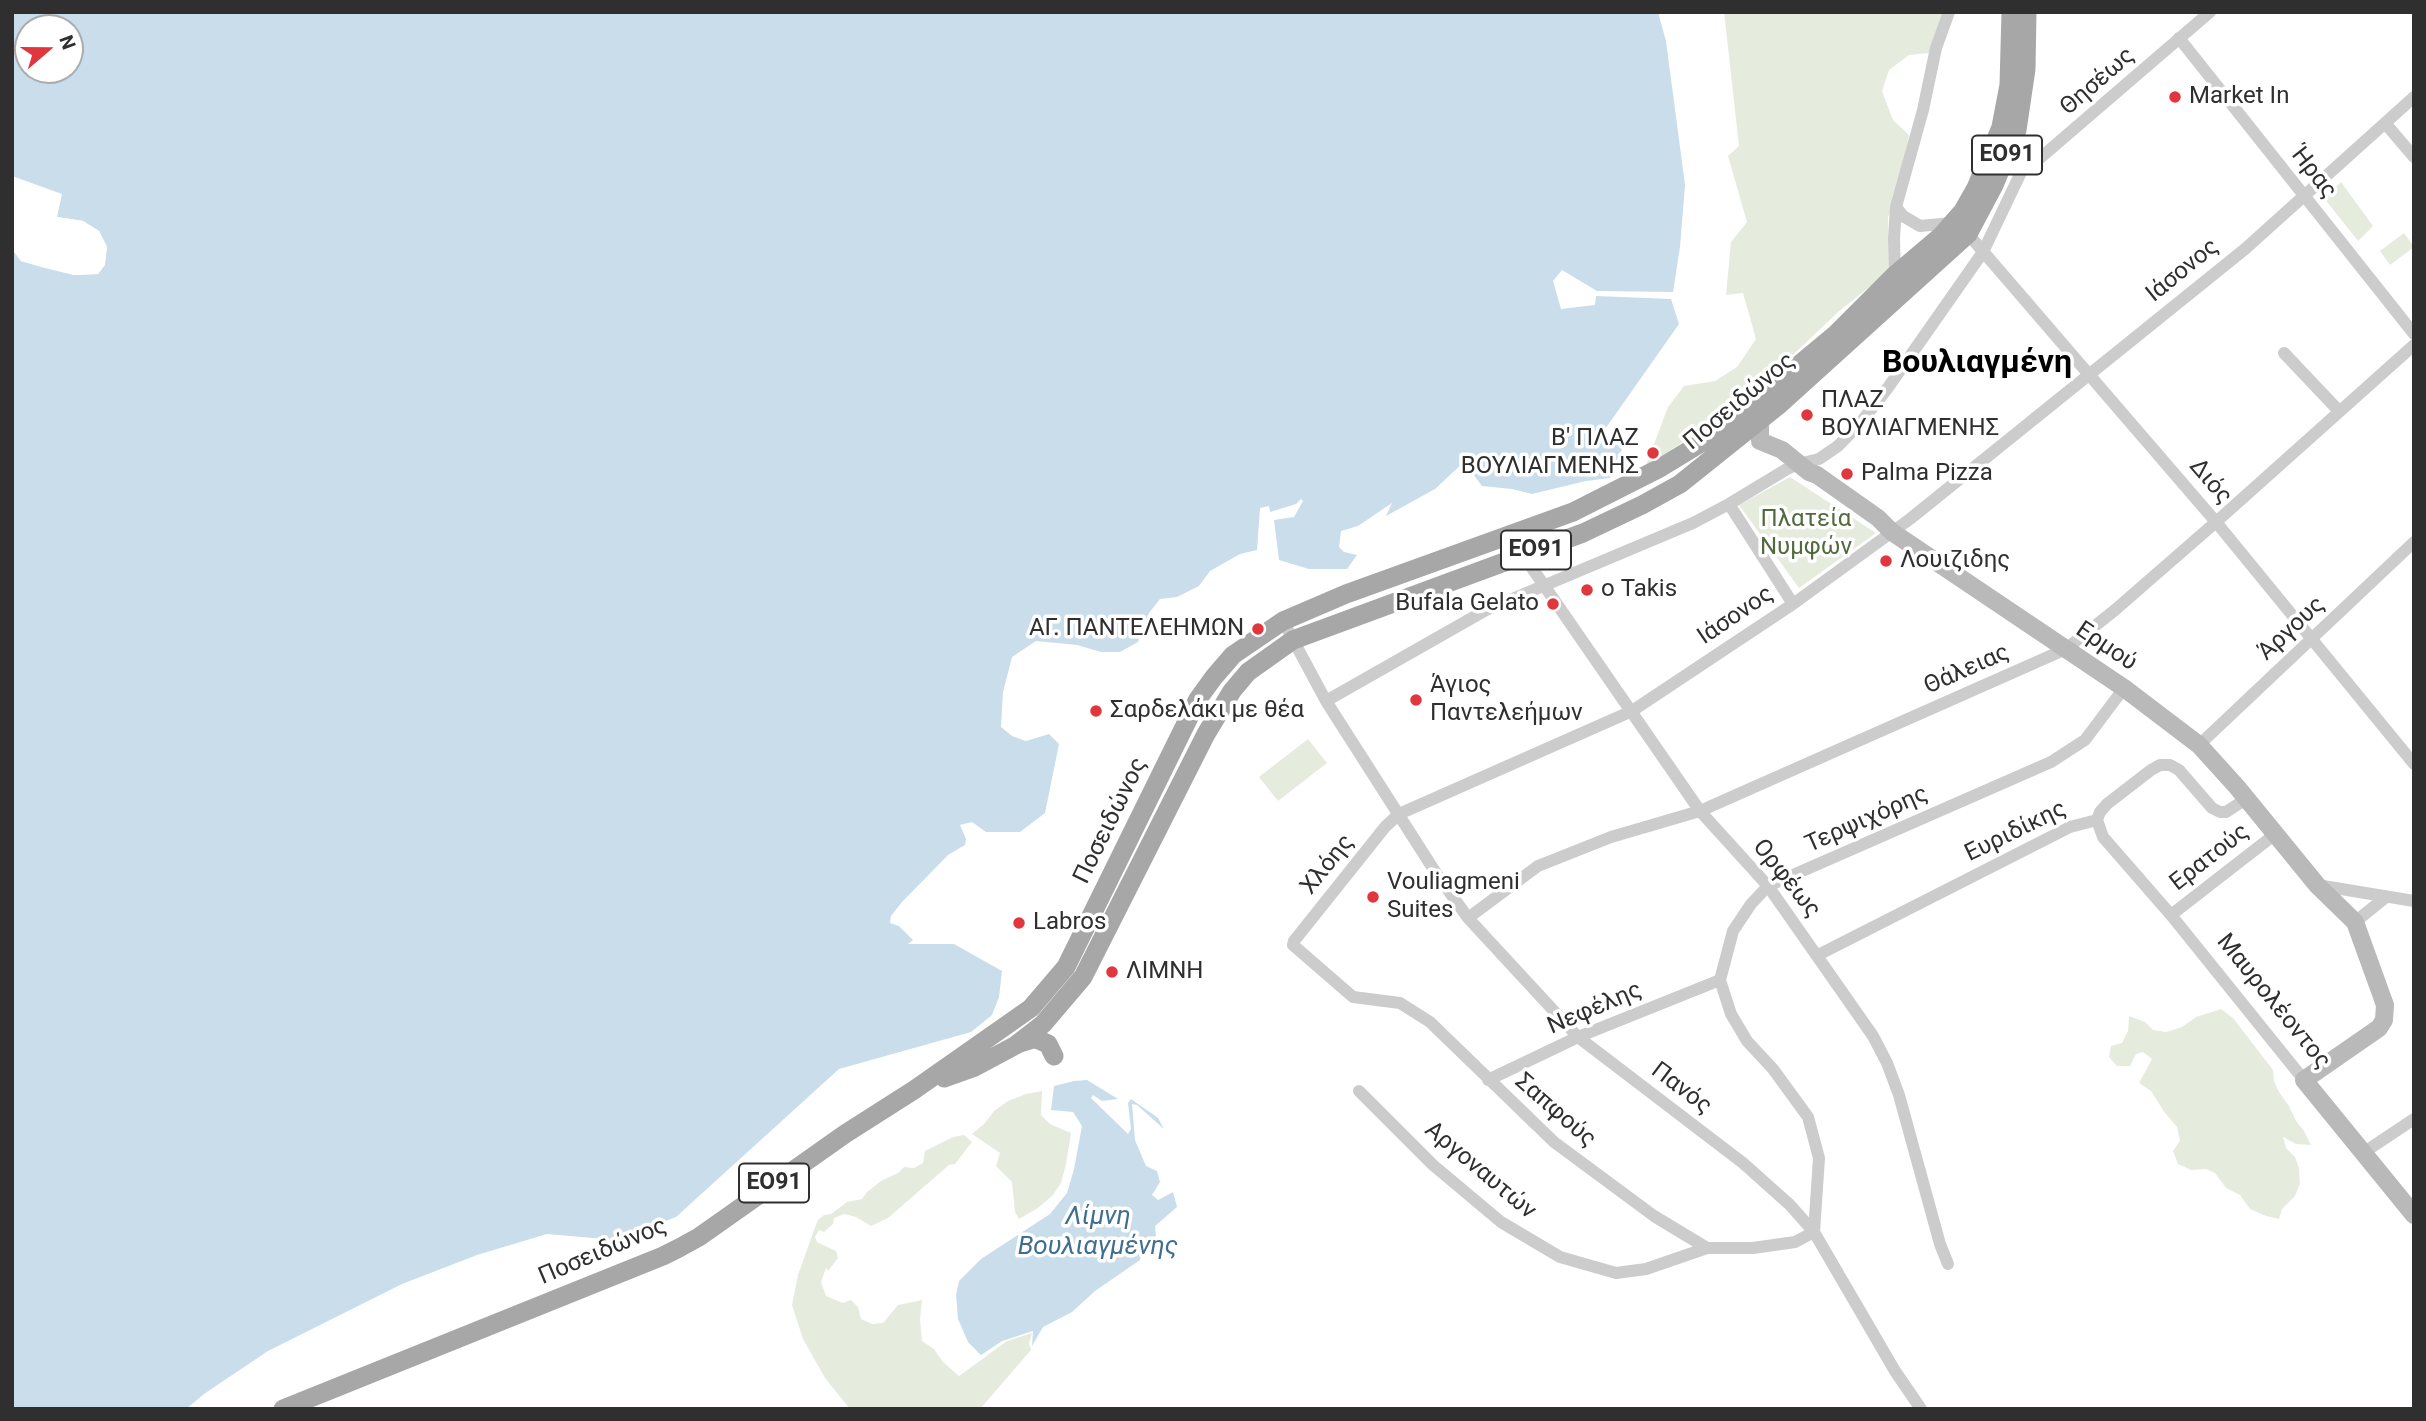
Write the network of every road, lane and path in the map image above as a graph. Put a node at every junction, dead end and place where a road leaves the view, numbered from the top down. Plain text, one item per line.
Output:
1 (1949, 12) edge
2 (2011, 12) edge
3 (2027, 12) edge
4 (2210, 12) edge
5 (2179, 38) junction
6 (2414, 97) edge
7 (2385, 124) junction
8 (2414, 157) edge
9 (2005, 161) junction
10 (2025, 163) junction
11 (2305, 195) junction
12 (1896, 207) junction
13 (1960, 229) junction
14 (1983, 252) junction
15 (1895, 275) junction
16 (2414, 334) edge
17 (2414, 345) edge
18 (2284, 353) dead end
19 (2088, 376) junction
20 (2339, 410) junction
21 (1754, 414) junction
22 (1803, 468) junction
23 (1729, 505) junction
24 (2216, 522) junction
25 (1889, 529) junction
26 (2414, 542) edge
27 (1523, 555) junction
28 (1544, 584) junction
29 (1793, 604) junction
30 (1283, 621) junction
31 (2313, 638) junction
32 (1293, 640) junction
33 (2066, 649) junction
34 (2124, 688) junction
35 (1326, 701) junction
36 (1632, 710) junction
37 (2199, 745) junction
38 (2414, 764) edge
39 (2246, 799) junction
40 (1700, 811) junction
41 (1399, 814) junction
42 (2097, 820) junction
43 (2274, 835) junction
44 (2317, 885) junction
45 (1768, 886) junction
46 (2386, 897) junction
47 (2414, 901) edge
48 (2171, 915) junction
49 (1468, 918) junction
50 (2355, 922) junction
51 (1293, 945) joint
52 (1818, 955) junction
53 (1720, 980) junction
54 (1052, 1000) junction
55 (1578, 1037) junction
56 (1016, 1045) junction
57 (1054, 1056) dead end
58 (1488, 1080) junction
59 (2304, 1080) junction
60 (914, 1090) junction
61 (1359, 1091) dead end
62 (2414, 1119) edge
63 (2363, 1153) junction
64 (2414, 1215) edge
65 (1814, 1232) junction
66 (1707, 1248) junction
67 (1948, 1264) dead end
68 (283, 1409) edge
69 (1921, 1409) edge

1 - 12 street
2 - 13 main road, Ποσειδώνος / ΕΟ91
3 - 9 main road, Ποσειδώνος / ΕΟ91
4 - 5 street, Θησέως
5 - 10 street, Θησέως
5 - 11 street, Ήρας
6 - 7 street, Ιάσονος
7 - 8 street
7 - 11 street, Ιάσονος
9 - 10 street
9 - 13 main road, Ποσειδώνος / ΕΟ91
10 - 14 street
11 - 16 street, Ήρας
11 - 19 street, Ιάσονος
12 - 13 street
12 - 15 street
13 - 14 street, Διός
13 - 15 main road, Ποσειδώνος / ΕΟ91
13 - 21 main road, Ποσειδώνος / ΕΟ91
14 - 19 street, Διός
14 - 22 street
15 - 21 main road, Ποσειδώνος / ΕΟ91
17 - 20 street, Θάλειας
18 - 20 street
19 - 24 street, Διός
19 - 25 street, Ιάσονος
20 - 24 street, Θάλειας
21 - 22 street, Ερμού
21 - 27 main road, Ποσειδώνος / ΕΟ91
21 - 30 main road, Ποσειδώνος / ΕΟ91
22 - 23 street
22 - 25 street, Ερμού
23 - 28 street
23 - 29 street
24 - 31 street, Διός
24 - 33 street, Θάλειας
25 - 29 street, Ιάσονος
25 - 33 street, Ερμού
26 - 31 street, Άργους
27 - 28 street, Ορφέως
27 - 32 main road, Ποσειδώνος / ΕΟ91
28 - 35 street
28 - 36 street, Ορφέως
29 - 36 street, Ιάσονος
30 - 32 street
30 - 54 main road, Ποσειδώνος / ΕΟ91
31 - 37 street, Άργους
31 - 38 street, Διός
32 - 35 street
32 - 54 main road, Ποσειδώνος / ΕΟ91
33 - 34 street, Ερμού
33 - 40 street, Θάλειας
34 - 37 street, Ερμού
34 - 45 street, Τερψιχόρης
35 - 41 street
36 - 40 street, Ορφέως
36 - 41 street, Ιάσονος
37 - 39 street, Ερμού
39 - 42 street, Ευριδίκης
39 - 43 street, Ερμού
40 - 45 street, Ορφέως
40 - 49 street, Θάλειας
41 - 49 street, Πανός
41 - 51 street, Χλόης
42 - 48 street, Μαυρολέοντος
42 - 52 street, Ευριδίκης
43 - 44 street, Ερμού
43 - 48 street, Ερατούς
44 - 46 street
44 - 50 street, Ερμού
45 - 52 street, Ορφέως
45 - 53 street, Τερψιχόρης
46 - 47 street
46 - 50 street
48 - 59 street, Μαυρολέοντος
49 - 55 street, Πανός
50 - 59 street
51 - 58 street, Σαπφούς
52 - 67 street, Ορφέως
53 - 55 street, Νεφέλης
53 - 65 street
54 - 56 main road, Ποσειδώνος / ΕΟ91
54 - 60 main road, Ποσειδώνος / ΕΟ91
55 - 58 street, Νεφέλης
55 - 65 street, Πανός
56 - 57 main road
56 - 60 main road, Ποσειδώνος / ΕΟ91
58 - 66 street, Σαπφούς
59 - 63 street, Μαυρολέοντος
60 - 68 main road, Ποσειδώνος / ΕΟ91
61 - 66 street, Αργοναυτών
62 - 63 street
63 - 64 street, Μαυρολέοντος
65 - 66 street
65 - 69 street, Πανός

